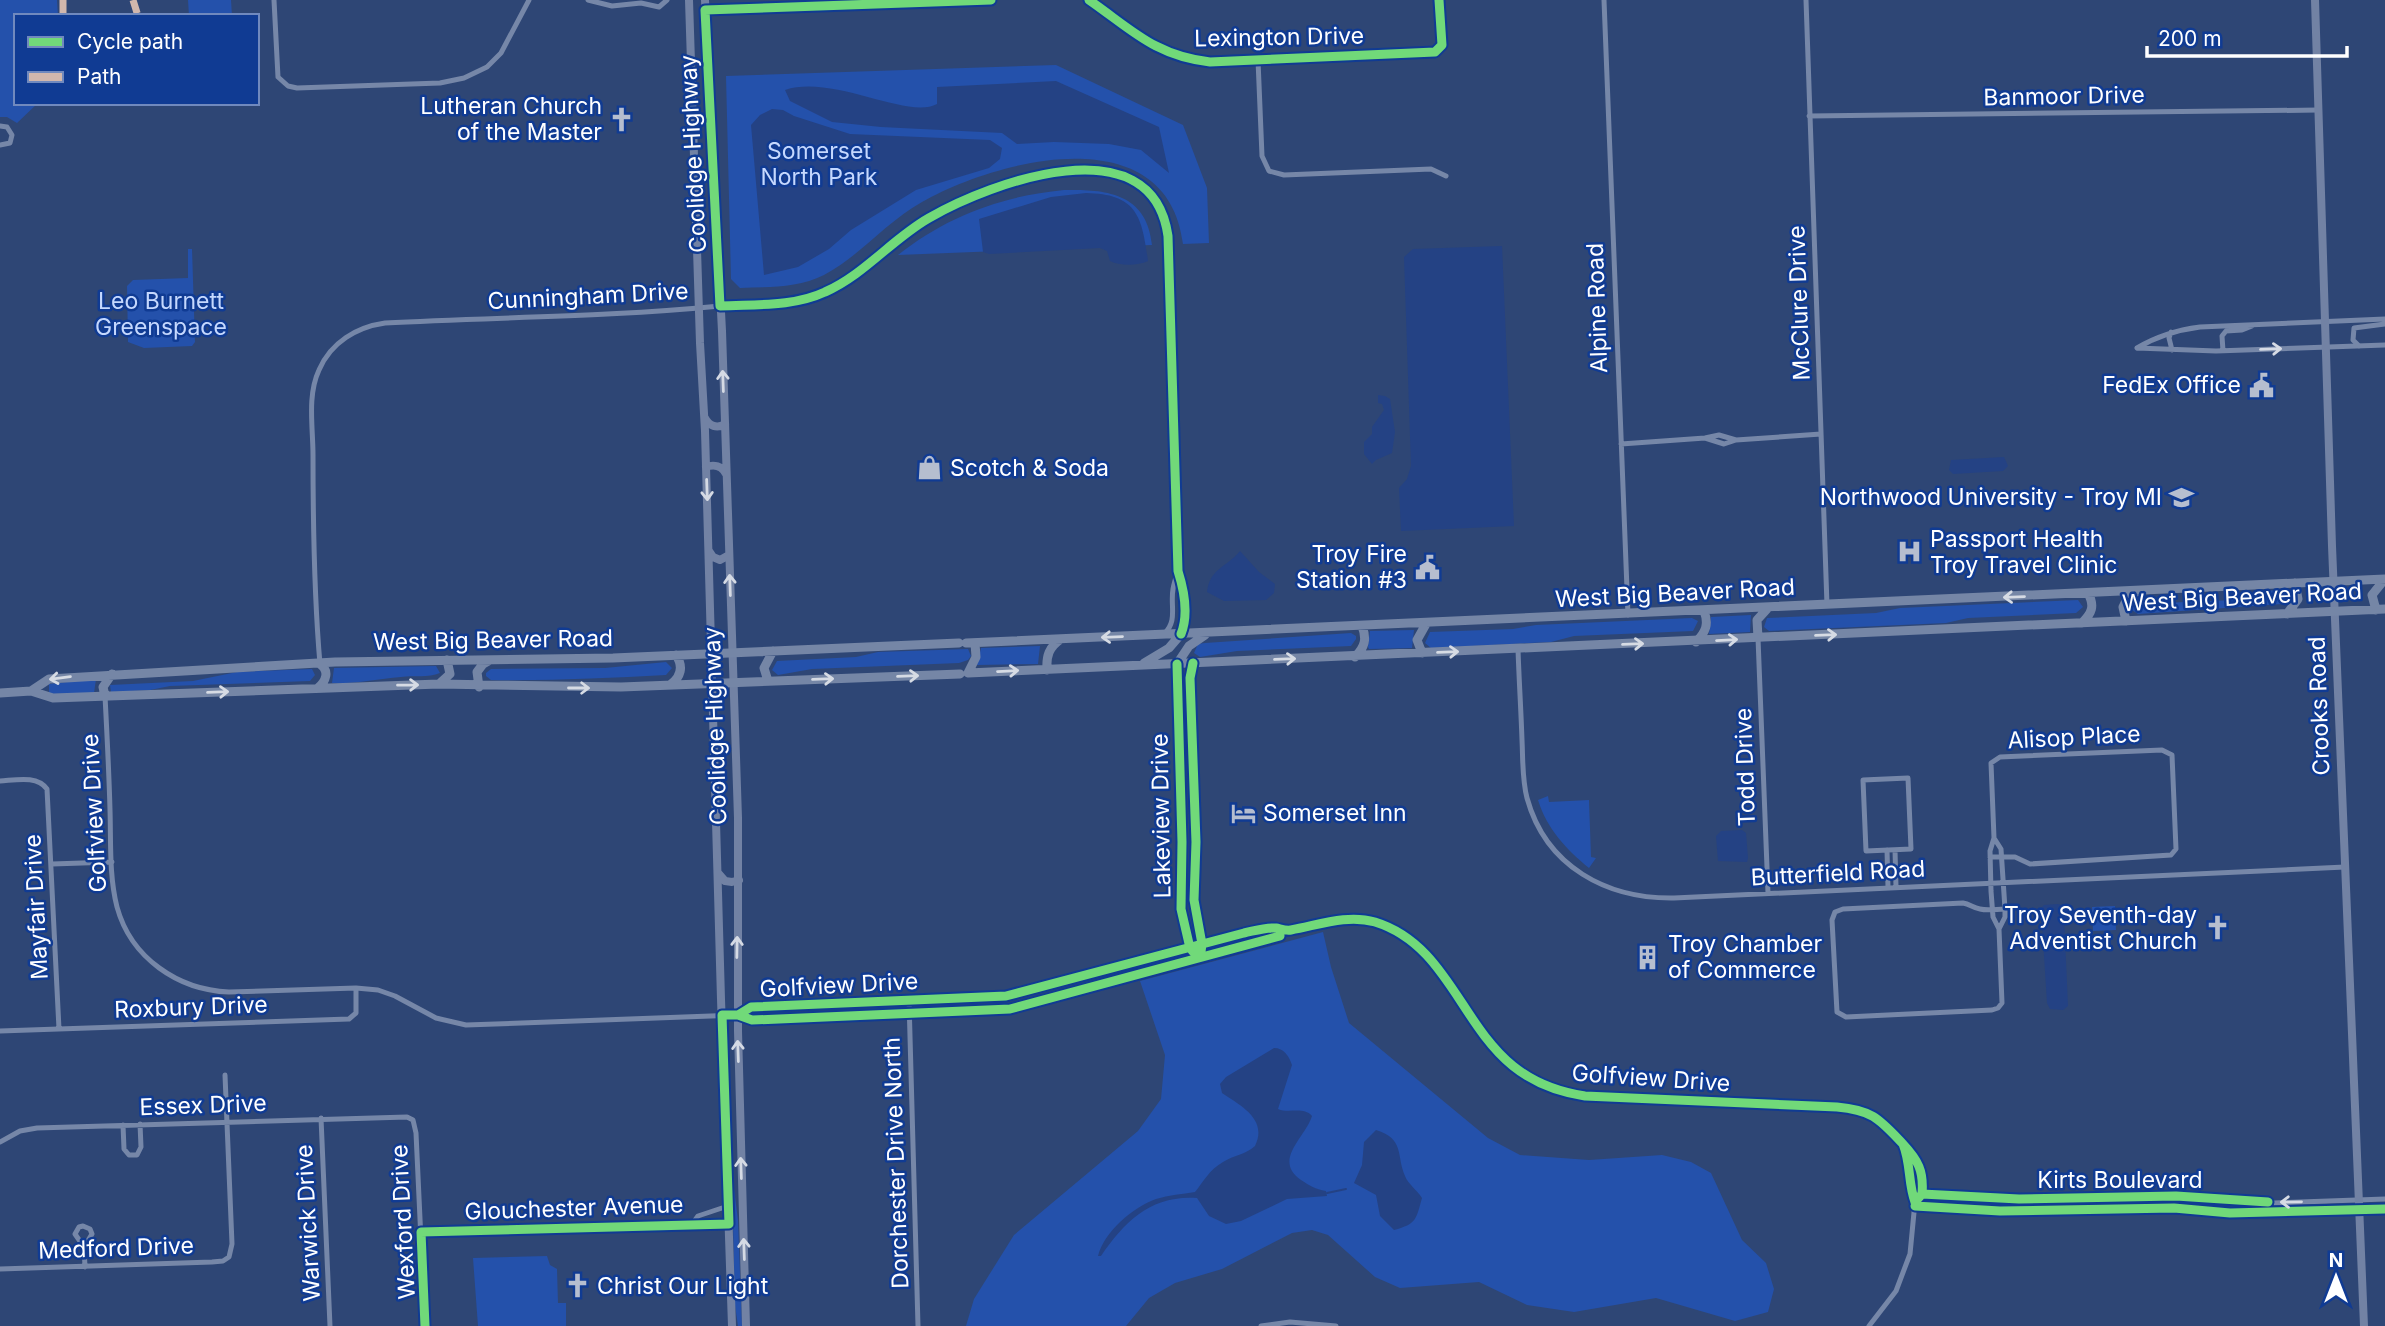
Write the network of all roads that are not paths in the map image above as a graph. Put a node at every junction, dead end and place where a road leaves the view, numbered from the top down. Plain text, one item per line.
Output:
1 (274, 0) edge
2 (529, 0) edge
3 (588, 0) edge
4 (667, 0) edge
5 (689, 0) edge
6 (991, 0) edge
7 (1089, 0) edge
8 (1439, 0) edge
9 (1604, 0) edge
10 (1806, 0) edge
11 (2315, 0) edge
12 (642, 2) edge
13 (777, 4) edge
14 (705, 5) edge
15 (690, 23) junction
16 (706, 29) junction
17 (1258, 61) junction
18 (691, 64) junction
19 (708, 70) junction
20 (2318, 110) junction
21 (1809, 116) junction
22 (0, 126) edge
23 (0, 145) edge
24 (1446, 176) dead end
25 (720, 306) junction
26 (699, 309) junction
27 (2385, 319) edge
28 (2325, 321) junction
29 (2254, 324) junction
30 (2385, 324) edge
31 (2171, 332) junction
32 (2385, 345) edge
33 (2360, 346) junction
34 (2326, 348) junction
35 (2172, 350) junction
36 (2223, 351) junction
37 (705, 418) junction
38 (725, 424) junction
39 (1821, 434) junction
40 (1621, 444) junction
41 (706, 467) junction
42 (726, 474) junction
43 (709, 551) junction
44 (729, 555) junction
45 (1178, 571) junction
46 (2384, 580) edge
47 (2333, 582) junction
48 (2295, 583) junction
49 (2138, 591) junction
50 (2088, 593) junction
51 (1827, 606) junction
52 (1767, 609) junction
53 (2380, 609) edge
54 (1704, 611) junction
55 (2334, 611) junction
56 (2287, 614) junction
57 (1628, 615) junction
58 (2126, 621) junction
59 (2082, 623) junction
60 (1426, 624) junction
61 (1362, 626) junction
62 (1209, 633) junction
63 (1181, 634) junction
64 (1164, 635) junction
65 (1758, 638) junction
66 (1061, 639) junction
67 (1696, 642) junction
68 (967, 643) junction
69 (1518, 649) junction
70 (773, 651) junction
71 (732, 653) junction
72 (1422, 653) junction
73 (712, 654) junction
74 (677, 655) junction
75 (1355, 657) junction
76 (491, 659) junction
77 (447, 660) junction
78 (1193, 663) junction
79 (320, 664) junction
80 (1177, 664) junction
81 (1140, 665) junction
82 (1047, 670) junction
83 (964, 673) junction
84 (112, 674) junction
85 (768, 681) junction
86 (733, 683) junction
87 (439, 684) junction
88 (713, 684) junction
89 (668, 686) junction
90 (480, 687) junction
91 (318, 688) junction
92 (32, 691) junction
93 (0, 694) edge
94 (105, 696) junction
95 (716, 755) junction
96 (736, 758) junction
97 (0, 781) edge
98 (1994, 838) junction
99 (1887, 850) junction
100 (1895, 850) junction
101 (2002, 857) junction
102 (1990, 858) junction
103 (112, 862) junction
104 (52, 864) junction
105 (2345, 867) junction
106 (718, 873) junction
107 (739, 880) junction
108 (2003, 882) junction
109 (1991, 883) junction
110 (1888, 887) junction
111 (1896, 887) junction
112 (1768, 893) junction
113 (1992, 909) junction
114 (2005, 909) junction
115 (1999, 929) junction
116 (1287, 931) junction
117 (1202, 944) junction
118 (1190, 947) junction
119 (1199, 959) junction
120 (356, 988) junction
121 (909, 1000) junction
122 (909, 1013) junction
123 (722, 1015) junction
124 (738, 1015) junction
125 (60, 1029) junction
126 (0, 1031) edge
127 (225, 1075) dead end
128 (321, 1118) junction
129 (410, 1119) joint
130 (227, 1121) junction
131 (140, 1124) junction
132 (123, 1125) junction
133 (726, 1137) junction
134 (0, 1142) edge
135 (740, 1144) junction
136 (1903, 1144) junction
137 (1922, 1194) junction
138 (2385, 1199) edge
139 (2360, 1200) junction
140 (1915, 1204) junction
141 (728, 1206) junction
142 (2385, 1209) edge
143 (2360, 1211) junction
144 (693, 1223) junction
145 (729, 1224) junction
146 (421, 1232) junction
147 (84, 1247) dead end
148 (85, 1266) junction
149 (0, 1269) edge
150 (330, 1326) edge
151 (425, 1326) edge
152 (732, 1326) edge
153 (746, 1326) edge
154 (918, 1326) edge
155 (1261, 1326) edge
156 (1336, 1326) edge
157 (1868, 1326) edge
158 (2364, 1326) edge

1 - 2 street
3 - 12 street
4 - 12 street
5 - 15 main road, Coolidge Highway
6 - 13 street
7 - 17 street, Lexington Drive
8 - 17 street, Lexington Drive
9 - 40 street, Alpine Road
10 - 21 street, McClure Drive
11 - 20 main road, Crooks Road
13 - 14 street
14 - 16 main road, Coolidge Highway
15 - 16 main road
15 - 18 main road, Coolidge Highway
16 - 19 main road, Coolidge Highway
17 - 24 street
18 - 19 main road
18 - 26 main road, Coolidge Highway
19 - 25 main road, Coolidge Highway
20 - 21 street, Banmoor Drive
20 - 28 main road, Crooks Road
21 - 39 street, McClure Drive
22 - 23 street
25 - 26 street, Cunningham Drive
38 -> 25 main road, Coolidge Highway
25 - 45 street, Cunningham Drive
26 - 37 main road, Coolidge Highway
26 - 79 street, Cunningham Drive
27 - 28 street
28 - 29 street
28 - 34 main road, Crooks Road
29 - 31 street
29 - 36 street
30 - 33 street
31 - 35 street
31 - 35 street
32 - 33 street
33 - 34 street
36 -> 34 street
34 - 47 main road, Crooks Road
35 - 36 street
37 - 38 main road
37 - 41 main road, Coolidge Highway
38 - 42 main road, Coolidge Highway
39 - 40 street
39 - 51 street, McClure Drive
40 - 57 street, Alpine Road
41 - 42 main road
41 -> 43 main road, Coolidge Highway
42 - 44 main road, Coolidge Highway
43 - 44 main road
43 - 73 main road, Coolidge Highway
71 -> 44 main road, Coolidge Highway
45 - 63 street
45 - 64 street
46 - 47 main road, West Big Beaver Road
46 - 53 main road
47 - 48 main road, West Big Beaver Road
47 - 55 main road, Crooks Road
48 - 49 main road, West Big Beaver Road
48 - 56 main road
49 - 50 main road, West Big Beaver Road
49 - 58 main road
50 -> 51 main road, West Big Beaver Road
50 - 59 main road
51 - 52 main road, West Big Beaver Road
52 - 54 main road, West Big Beaver Road
52 - 65 main road
53 - 55 main road, West Big Beaver Road
54 - 57 main road, West Big Beaver Road
54 - 67 main road
55 - 56 main road, West Big Beaver Road
55 - 105 main road, Crooks Road
56 - 58 main road, West Big Beaver Road
57 - 60 main road, West Big Beaver Road
58 - 59 main road, West Big Beaver Road
65 -> 59 main road, West Big Beaver Road
60 - 61 main road, West Big Beaver Road
60 - 72 main road
61 - 62 main road, West Big Beaver Road
61 - 75 main road
62 - 63 main road, West Big Beaver Road
62 - 80 main road
63 - 64 main road, West Big Beaver Road
63 - 81 main road
64 -> 66 main road, West Big Beaver Road
67 -> 65 main road, West Big Beaver Road
65 - 112 street, Todd Drive
66 - 68 main road, West Big Beaver Road
66 - 82 main road
69 -> 67 main road, West Big Beaver Road
68 - 70 main road, West Big Beaver Road
68 - 83 main road
72 -> 69 main road, West Big Beaver Road
69 - 112 street, Butterfield Road
70 - 71 main road, West Big Beaver Road
70 - 85 main road
71 - 73 main road, West Big Beaver Road
71 - 86 main road, Coolidge Highway
72 - 75 main road, West Big Beaver Road
73 - 74 main road, West Big Beaver Road
73 - 88 main road, Coolidge Highway
74 - 76 main road, West Big Beaver Road
74 - 89 main road
78 -> 75 main road, West Big Beaver Road
76 - 77 main road, West Big Beaver Road
76 - 90 main road
77 - 79 main road, West Big Beaver Road
77 - 87 main road
78 - 80 main road, West Big Beaver Road
78 - 117 street, Lakeview Drive
79 - 84 main road, West Big Beaver Road
79 - 91 main road
80 - 81 main road, West Big Beaver Road
80 - 118 street, Lakeview Drive
81 - 82 main road, West Big Beaver Road
83 -> 82 main road, West Big Beaver Road
85 -> 83 main road, West Big Beaver Road
84 -> 92 main road, West Big Beaver Road
84 - 94 main road
85 - 86 main road, West Big Beaver Road
86 - 88 main road, West Big Beaver Road
86 - 96 main road, Coolidge Highway
87 - 90 main road, West Big Beaver Road
91 -> 87 main road, West Big Beaver Road
88 - 89 main road, West Big Beaver Road
88 - 95 main road, Coolidge Highway
90 -> 89 main road, West Big Beaver Road
94 -> 91 main road, West Big Beaver Road
92 - 93 main road, West Big Beaver Road
92 - 94 main road, West Big Beaver Road
94 - 103 street, Golfview Drive
95 - 96 main road
95 - 106 main road, Coolidge Highway
96 - 107 main road, Coolidge Highway
97 - 104 street, Mayfair Drive
98 - 101 street, Alisop Place
98 - 101 street, Alisop Place
98 - 102 street, Alisop Place
99 - 100 street
99 - 100 street
99 - 110 street
100 - 111 street
101 - 102 street, Alisop Place
101 - 108 street, Alisop Place
102 - 109 street, Alisop Place
103 - 104 street
103 - 120 street, Golfview Drive
104 - 125 street, Mayfair Drive
105 - 108 street, Butterfield Road
105 - 139 main road, Crooks Road
106 - 107 main road
106 - 123 main road, Coolidge Highway
124 -> 107 main road, Coolidge Highway
108 - 109 street, Butterfield Road
108 - 114 street, Alisop Place
109 - 111 street, Butterfield Road
109 - 113 street, Alisop Place
110 - 111 street, Butterfield Road
110 - 112 street, Butterfield Road
113 - 114 street
113 - 115 street, Alisop Place
113 - 115 street
114 - 115 street
116 - 117 street, Golfview Drive
116 - 119 street, Golfview Drive
116 - 136 street, Golfview Drive
117 - 118 street, Golfview Drive
117 - 119 street, Lakeview Drive
118 - 119 street, Lakeview Drive
118 - 121 street, Golfview Drive
119 - 122 street, Golfview Drive
120 - 123 street, Golfview Drive
120 - 125 street, Roxbury Drive
121 - 122 street, Dorchester Drive North
121 - 124 street, Golfview Drive
122 - 124 street, Golfview Drive
122 - 154 street, Dorchester Drive North
123 - 124 street, Golfview Drive
123 - 133 main road, Coolidge Highway
135 -> 124 main road, Coolidge Highway
125 - 126 street, Roxbury Drive
127 - 130 street
128 - 129 street, Essex Drive
128 - 130 street, Essex Drive
128 - 150 street, Warwick Drive
129 - 146 street, Wexford Drive
130 - 131 street, Essex Drive
130 - 148 street, Medford Drive
131 - 132 street, Essex Drive
131 - 132 street
132 - 134 street, Essex Drive
133 - 135 main road
133 - 141 main road, Coolidge Highway
153 -> 135 main road, Coolidge Highway
136 - 137 street, Golfview Drive
136 - 140 street
139 -> 137 street, Kirts Boulevard
137 - 140 street
138 - 139 street, Kirts Boulevard
139 - 143 main road, Crooks Road
140 - 143 street, Kirts Boulevard
140 - 157 street
141 - 144 street, Glouchester Avenue
141 - 145 main road, Coolidge Highway
142 - 143 street, Kirts Boulevard
143 - 158 main road, Crooks Road
144 - 145 street, Glouchester Avenue
144 - 146 street, Glouchester Avenue
145 - 152 main road, Coolidge Highway
146 - 151 street, Wexford Drive
147 - 148 street
148 - 149 street, Medford Drive
155 - 156 street

